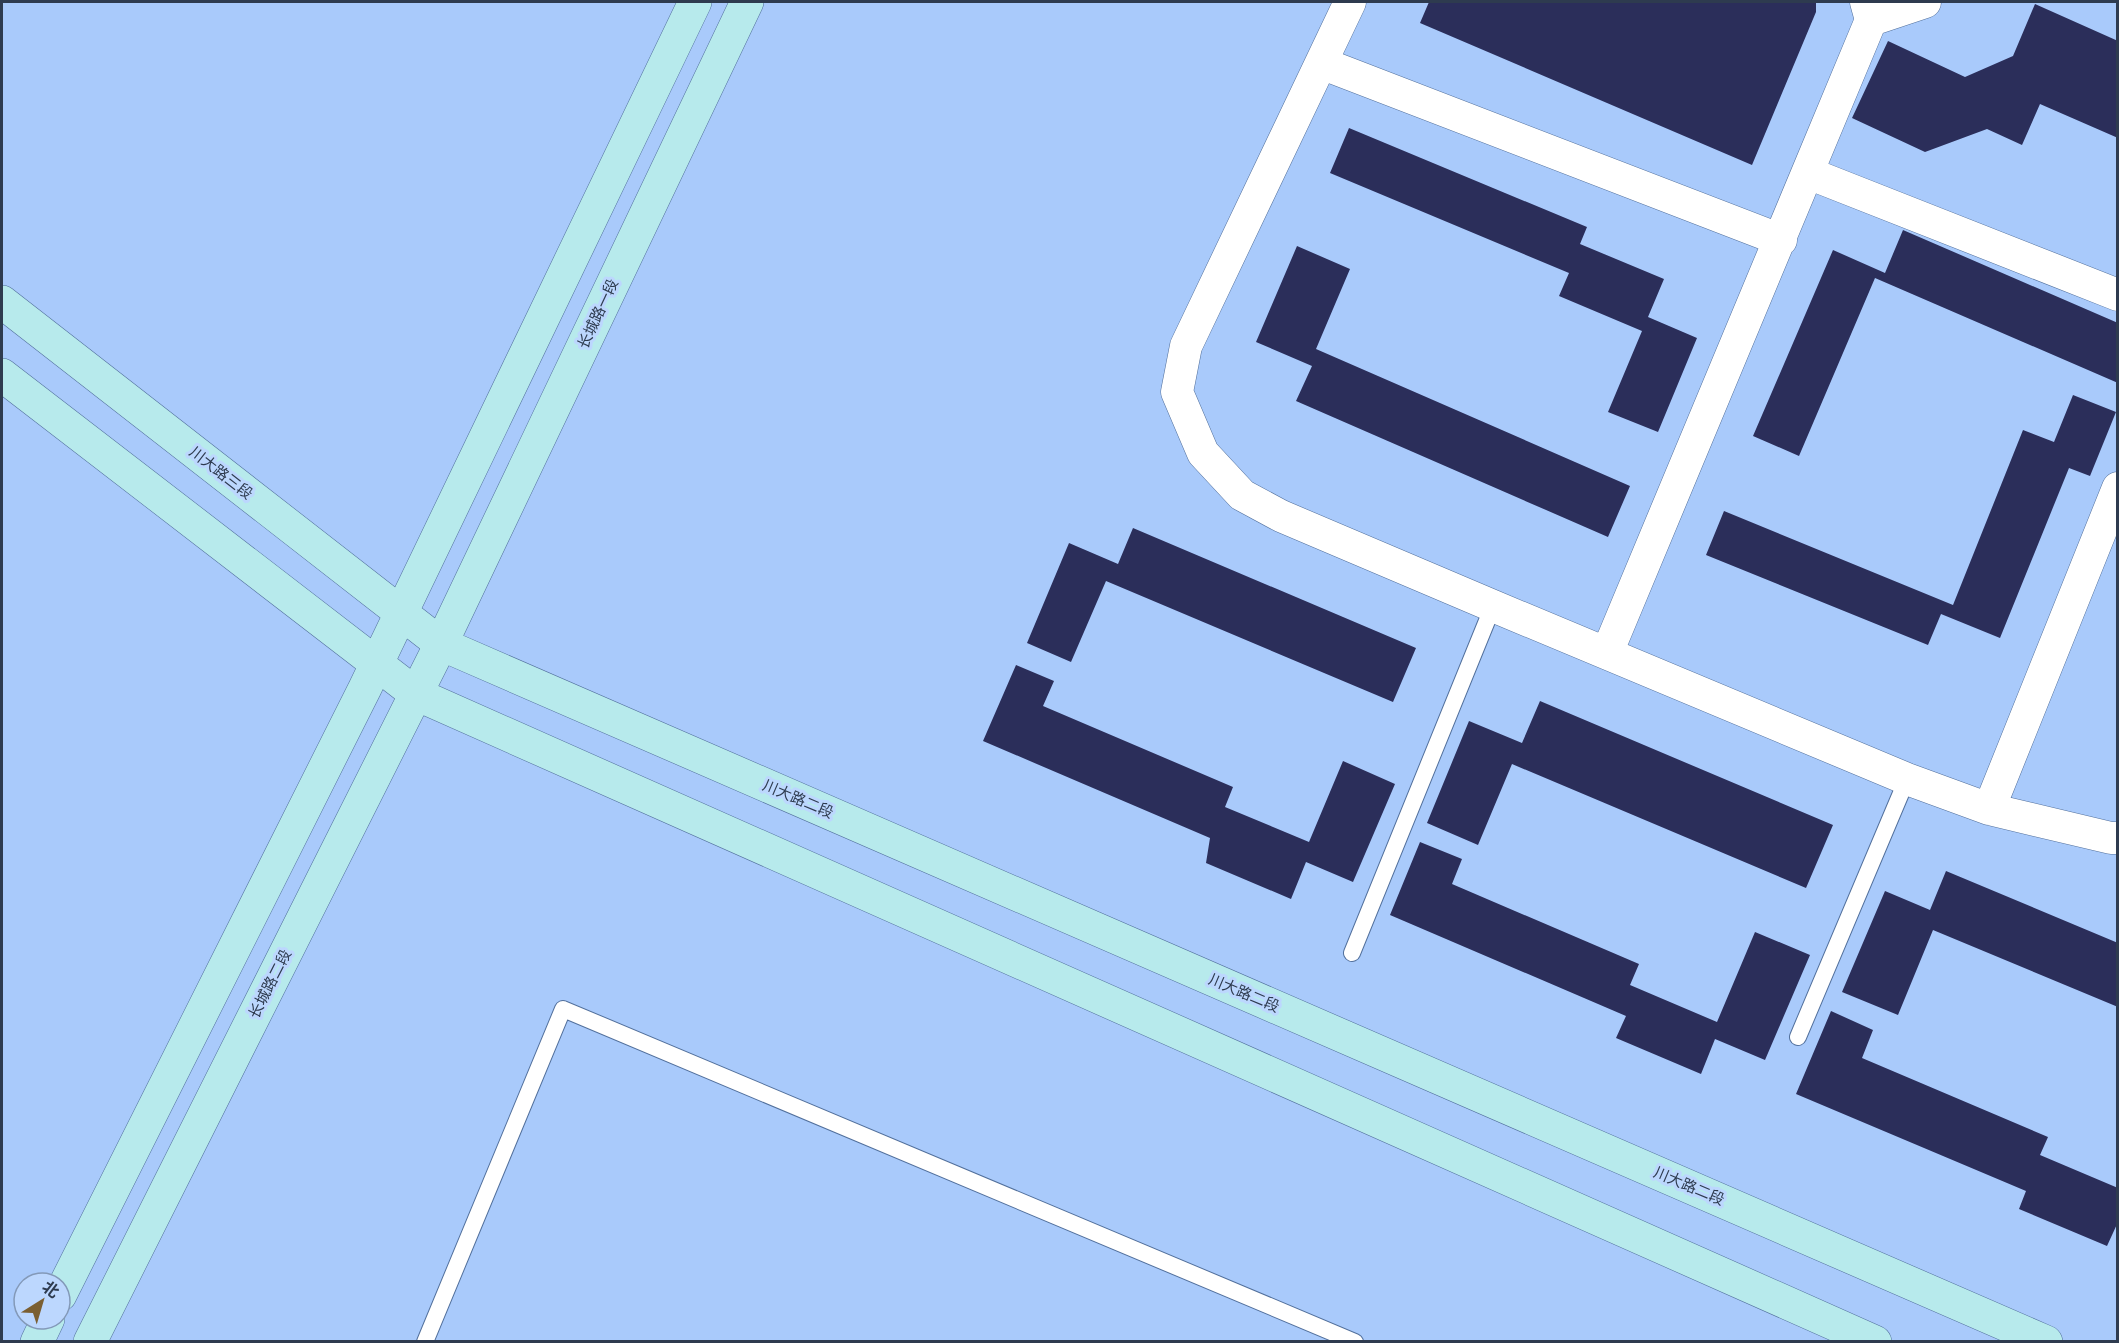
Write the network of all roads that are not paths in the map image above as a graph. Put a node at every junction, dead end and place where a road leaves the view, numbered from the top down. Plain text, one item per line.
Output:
1 (694, 2) edge
2 (747, 2) edge
3 (1350, 2) edge
4 (1925, 2) edge
5 (1869, 11) edge
6 (1321, 63) junction
7 (1808, 173) junction
8 (1781, 240) junction
9 (2118, 295) edge
10 (2, 302) edge
11 (2, 375) edge
12 (2118, 488) edge
13 (404, 606) junction
14 (1493, 606) junction
15 (445, 635) junction
16 (1607, 653) junction
17 (377, 663) junction
18 (416, 694) junction
19 (1907, 779) junction
20 (1989, 809) junction
21 (2118, 838) edge
22 (1352, 953) dead end
23 (1798, 1037) dead end
24 (72, 1271) edge
25 (90, 1341) edge
26 (425, 1341) edge
27 (1355, 1341) edge
28 (1875, 1341) edge
29 (2046, 1341) edge

1 - 13 main road
2 - 15 main road, 长城路一段
3 - 6 street
4 - 5 street
5 - 7 street
6 - 8 street
6 - 14 street
7 - 8 street
7 - 9 street
8 - 16 street
10 - 13 main road, 川大路三段
11 - 17 main road
12 - 20 street
13 - 15 main road, 川大路三段
13 - 17 main road
14 - 16 street
14 - 22 lane
15 - 18 main road, 长城路二段
15 - 29 main road, 川大路二段
16 - 19 street
17 - 18 main road
17 - 24 main road
18 - 25 main road, 长城路二段
18 - 28 main road
19 - 20 street
19 - 23 lane
20 - 21 street
26 - 27 lane

